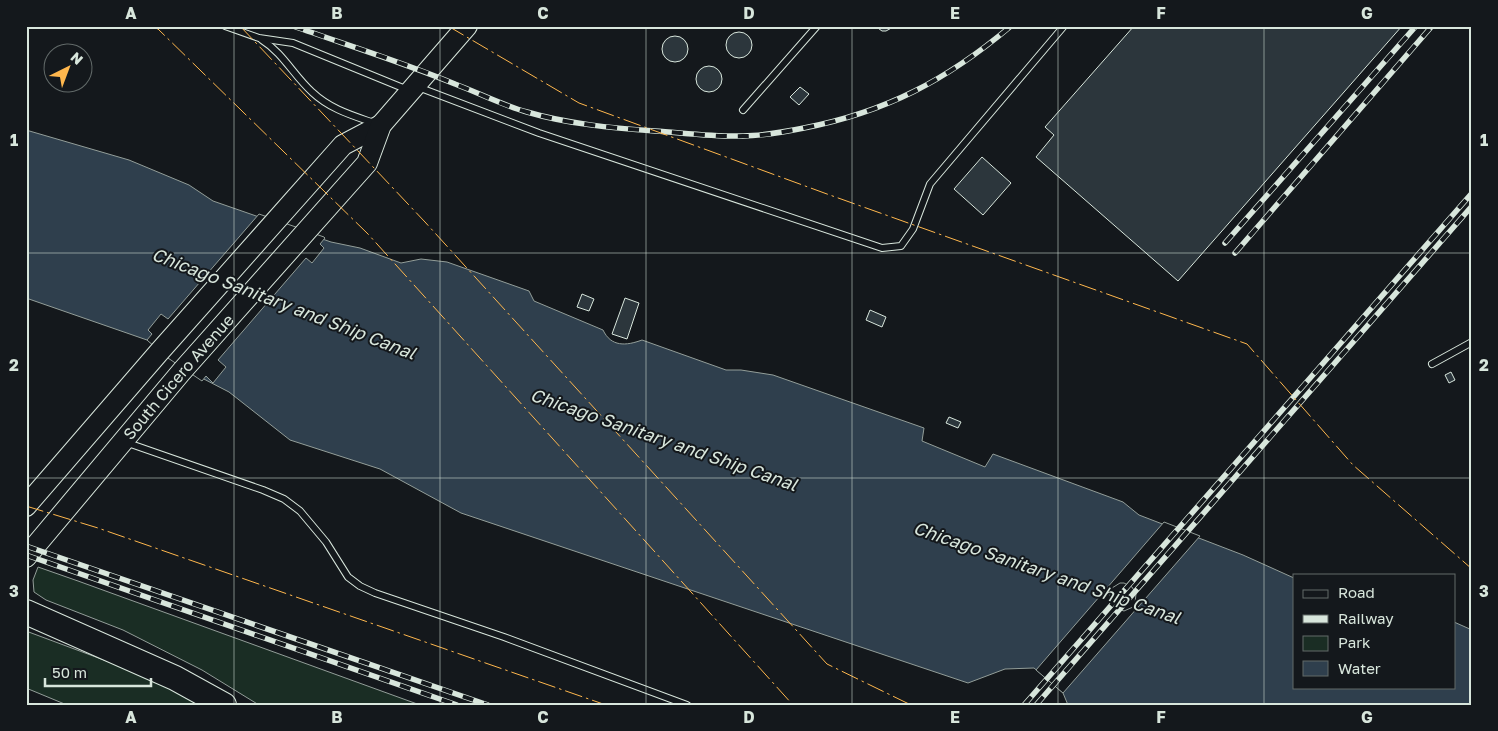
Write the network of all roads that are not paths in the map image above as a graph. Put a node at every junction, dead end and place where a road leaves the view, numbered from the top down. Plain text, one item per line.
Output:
1 (225, 26) edge
2 (467, 26) edge
3 (817, 26) edge
4 (1064, 26) edge
5 (259, 38) junction
6 (413, 89) junction
7 (743, 110) dead end
8 (381, 126) junction
9 (1472, 342) edge
10 (1432, 364) dead end
11 (123, 441) junction
12 (30, 498) edge
13 (26, 557) edge
14 (26, 612) edge
15 (224, 705) edge
16 (688, 705) edge

1 - 5 lane
2 - 6 main road, South Cicero Avenue
3 - 7 lane
4 - 6 lane
5 - 6 lane
5 - 8 lane
6 - 8 main road, South Cicero Avenue
8 - 11 main road, South Cicero Avenue
8 - 12 main road, South Cicero Avenue
9 - 10 lane
11 - 13 main road, South Cicero Avenue
11 - 16 lane
14 - 15 highway

